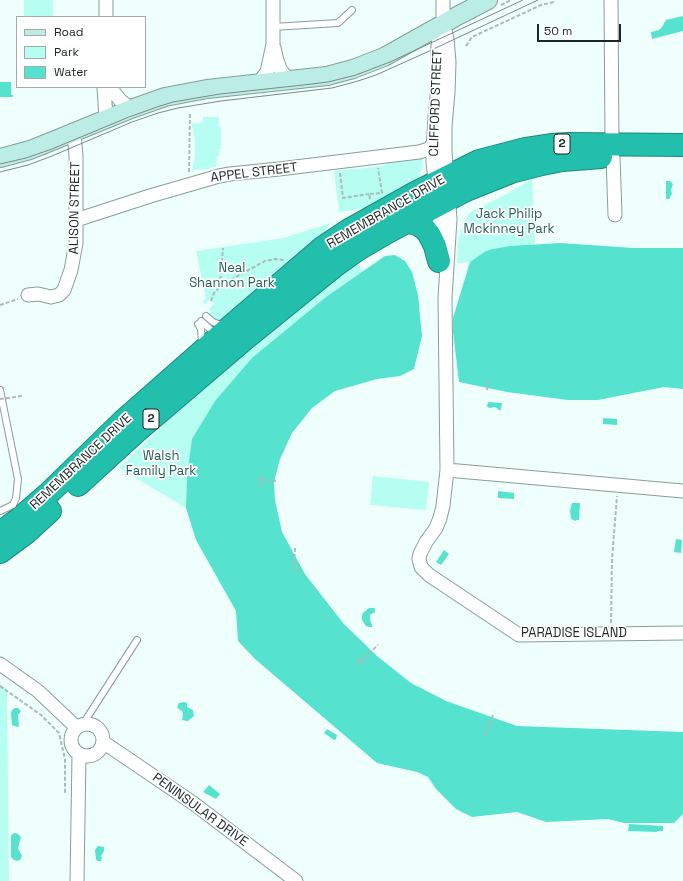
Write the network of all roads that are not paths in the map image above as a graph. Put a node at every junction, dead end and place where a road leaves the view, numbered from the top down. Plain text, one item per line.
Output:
1 (106, 0) edge
2 (273, 0) edge
3 (443, 0) edge
4 (488, 0) edge
5 (611, 0) edge
6 (352, 10) dead end
7 (106, 16) edge
8 (444, 23) junction
9 (273, 26) junction
10 (273, 44) junction
11 (290, 80) junction
12 (258, 84) junction
13 (104, 88) edge
14 (112, 88) edge
15 (131, 109) junction
16 (106, 119) junction
17 (74, 133) junction
18 (434, 142) junction
19 (683, 145) edge
20 (613, 150) junction
21 (0, 158) edge
22 (683, 158) edge
23 (442, 180) junction
24 (444, 202) junction
25 (615, 215) dead end
26 (76, 220) junction
27 (406, 222) junction
28 (439, 261) junction
29 (28, 295) road end
30 (445, 298) junction
31 (206, 316) dead end
32 (231, 330) junction
33 (198, 356) junction
34 (0, 390) edge
35 (447, 470) junction
36 (683, 491) edge
37 (12, 505) junction
38 (4, 533) edge
39 (683, 633) edge
40 (137, 640) dead end
41 (0, 664) edge
42 (80, 726) junction
43 (103, 742) junction
44 (79, 754) junction
45 (80, 879) edge
46 (296, 881) edge

1 - 7 street
2 - 9 street
3 - 8 street, CLIFFORD STREET
4 - 8 street
5 - 20 street
6 - 9 lane
8 - 11 street
8 - 18 street, CLIFFORD STREET
8 - 23 street, CLIFFORD STREET
9 - 10 street
10 - 11 street
10 - 12 street
11 - 12 street
12 - 15 street
13 - 16 street
14 - 15 street
15 - 16 street
16 - 17 street
17 - 21 street
17 - 26 street, ALISON STREET
18 - 23 street, CLIFFORD STREET
18 - 26 street, APPEL STREET
19 - 20 highway, REMEMBRANCE DRIVE / 2
20 - 22 highway, REMEMBRANCE DRIVE / 2
20 - 23 highway, REMEMBRANCE DRIVE / 2
20 - 24 highway, REMEMBRANCE DRIVE / 2
20 - 25 street
23 - 24 street
23 - 32 highway, REMEMBRANCE DRIVE / 2
24 - 27 highway, REMEMBRANCE DRIVE / 2
24 - 28 street, PARADISE ISLAND
24 - 30 street, PARADISE ISLAND
26 - 29 street, ALISON STREET
27 - 28 highway
27 - 38 highway, REMEMBRANCE DRIVE / 2
28 - 30 street, PARADISE ISLAND
30 - 35 street, PARADISE ISLAND
31 - 32 lane
32 - 33 highway, REMEMBRANCE DRIVE / 2
32 - 33 lane
33 - 38 highway, REMEMBRANCE DRIVE / 2
34 - 37 lane
35 - 36 street
35 - 39 street, PARADISE ISLAND
37 - 38 lane
37 - 38 lane
40 - 42 lane
41 - 42 street
42 - 43 street
42 - 44 street
43 - 44 street
43 - 46 street, PENINSULAR DRIVE
44 - 45 street

